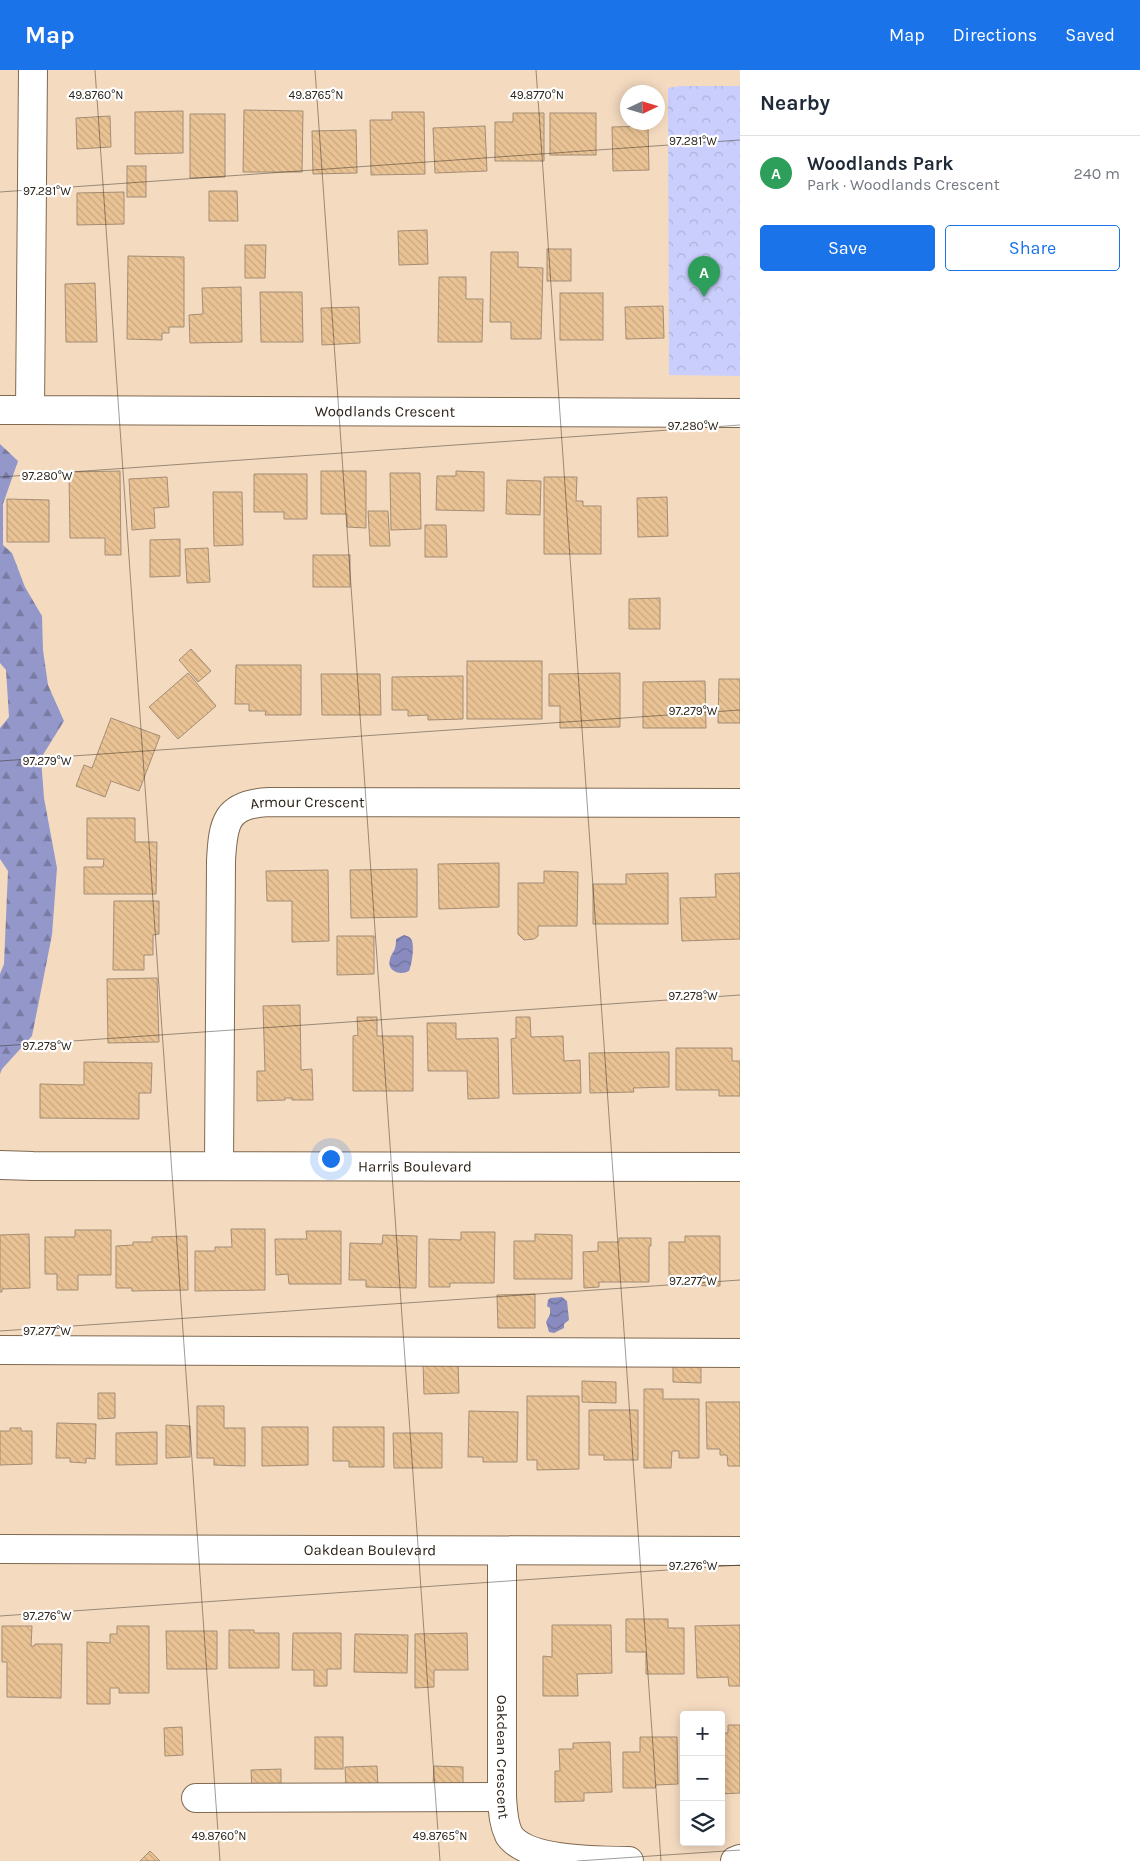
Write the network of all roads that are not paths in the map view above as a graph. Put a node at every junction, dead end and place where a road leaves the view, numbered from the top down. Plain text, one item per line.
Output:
1 (33, 70) edge
2 (0, 410) edge
3 (30, 410) junction
4 (740, 413) edge
5 (740, 804) edge
6 (0, 1165) edge
7 (219, 1165) junction
8 (740, 1167) edge
9 (0, 1350) edge
10 (740, 1353) edge
11 (0, 1549) edge
12 (502, 1551) junction
13 (740, 1551) edge
14 (502, 1797) junction
15 (196, 1798) dead end
16 (740, 1859) edge
17 (629, 1861) edge
18 (735, 1861) edge

1 - 3 street
2 - 3 street, Woodlands Crescent
3 - 4 street, Woodlands Crescent
5 - 7 street, Armour Crescent
6 - 7 street, Harris Boulevard
7 - 8 street, Harris Boulevard
9 - 10 street
11 - 12 street, Oakdean Boulevard
12 - 13 street, Oakdean Boulevard
12 - 14 street, Oakdean Crescent
14 - 15 street
14 - 17 street, Oakdean Crescent
16 - 18 street

